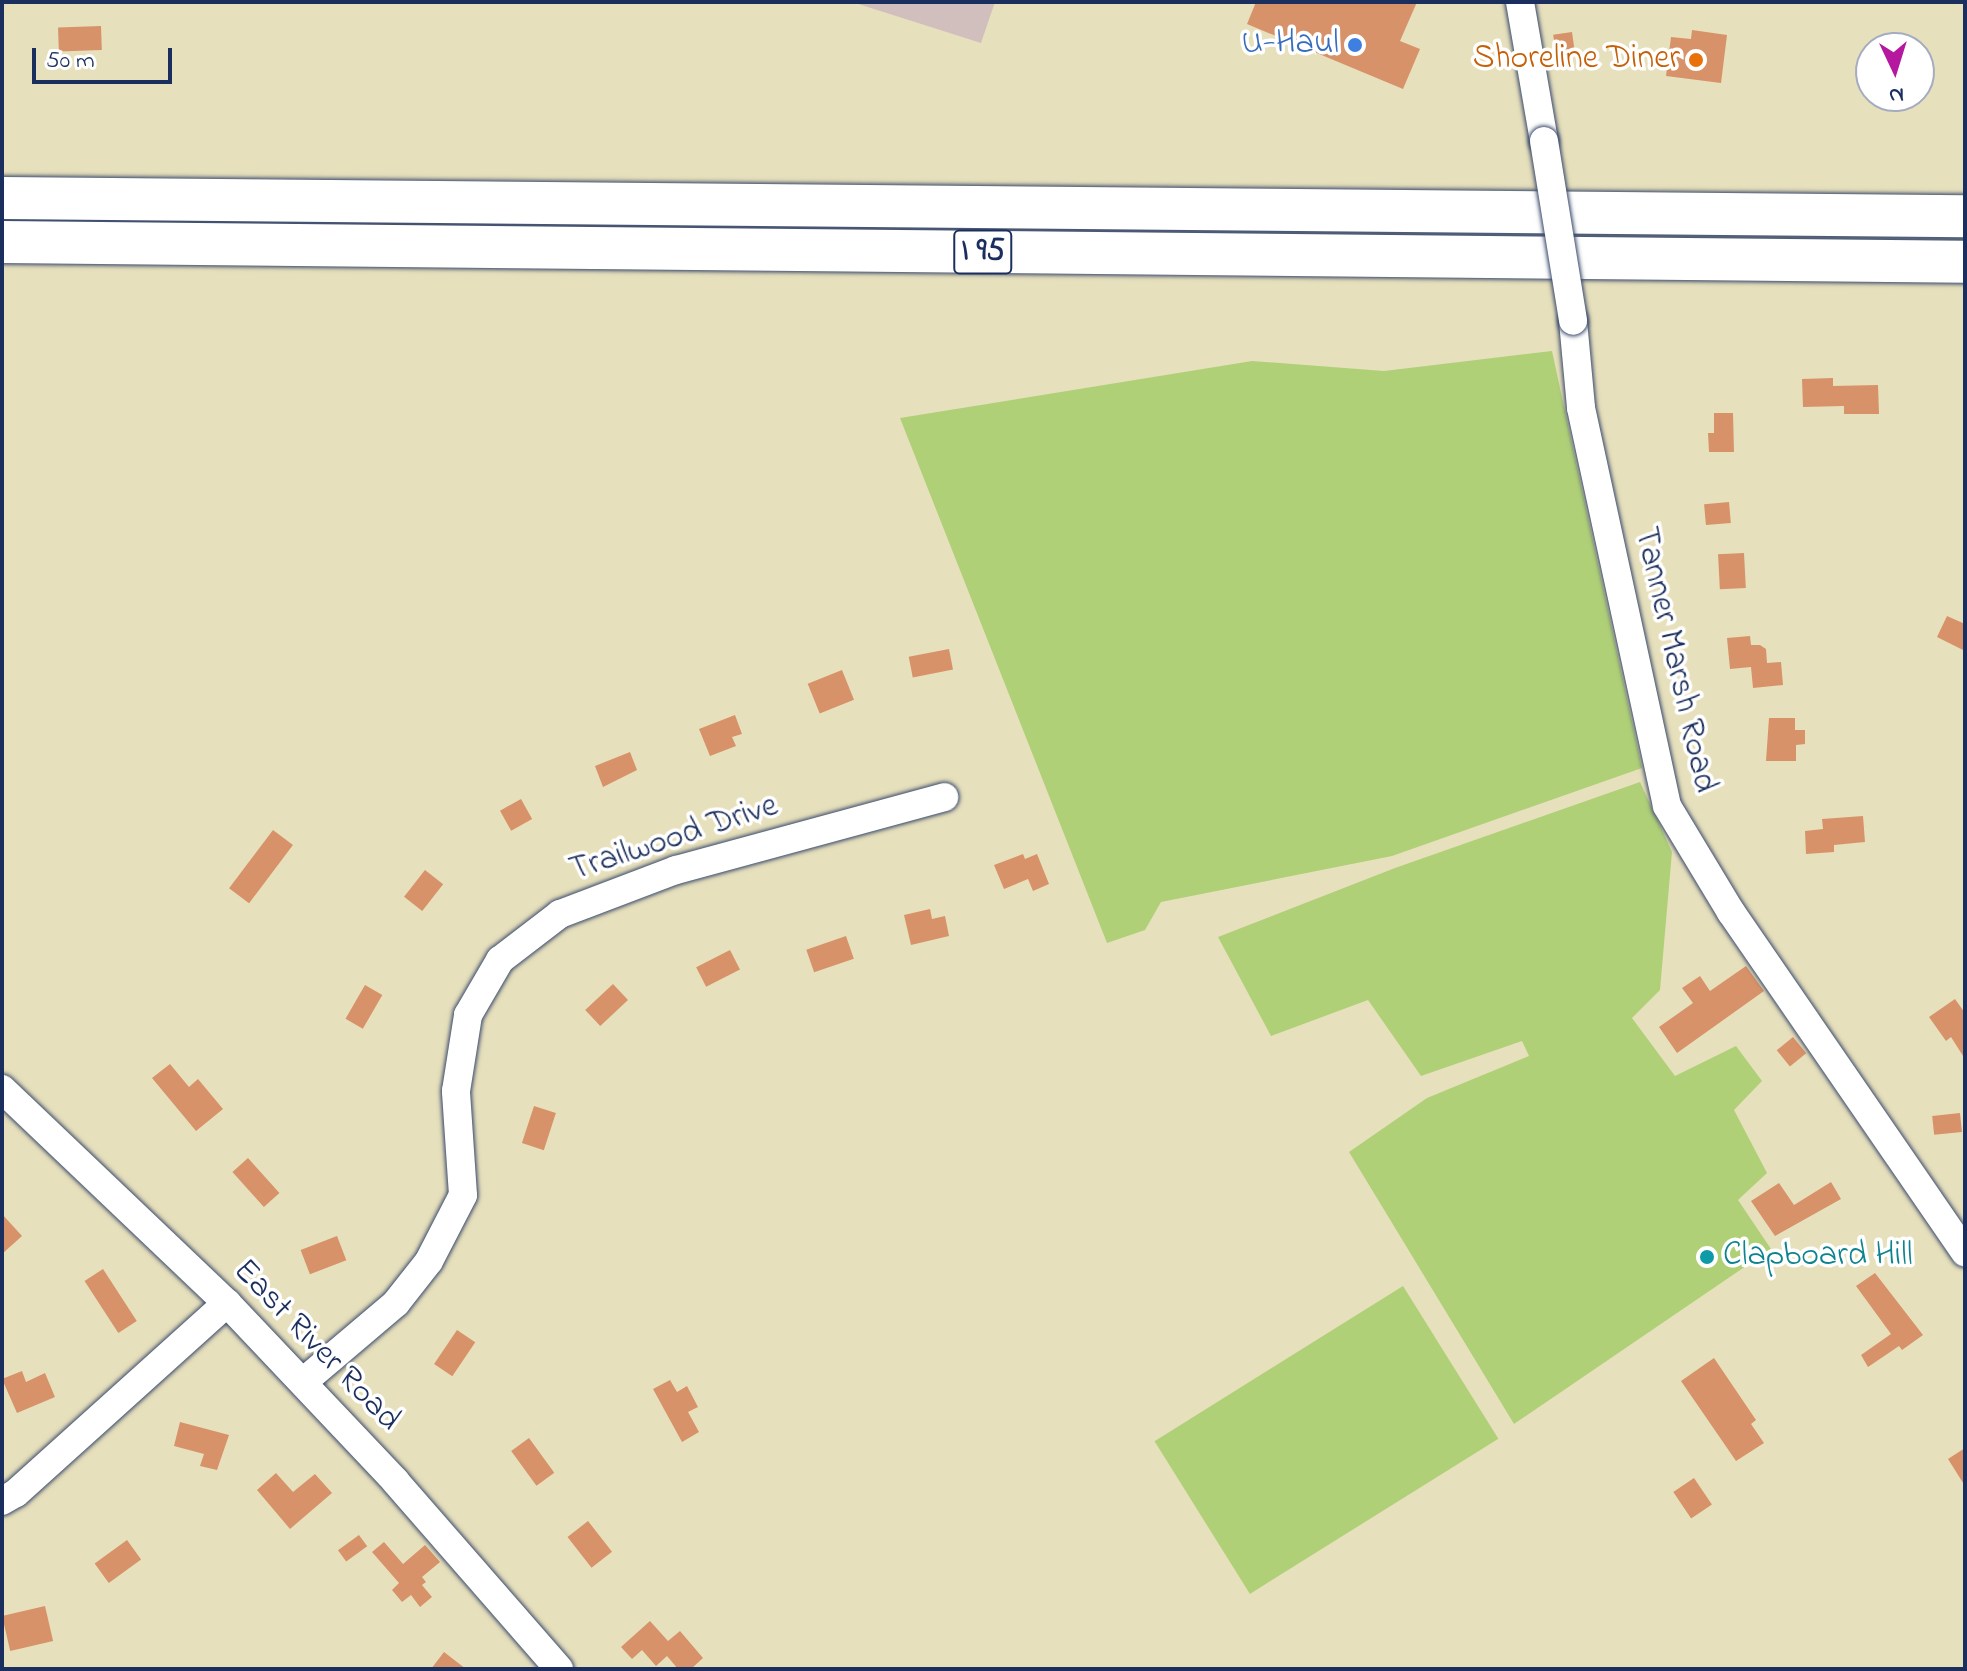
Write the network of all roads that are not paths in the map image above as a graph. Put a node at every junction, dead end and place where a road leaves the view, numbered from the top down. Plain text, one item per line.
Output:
1 (1520, 2) edge
2 (2, 198) edge
3 (1965, 201) edge
4 (1624, 213) junction
5 (1965, 216) edge
6 (2, 242) edge
7 (1965, 262) edge
8 (944, 797) dead end
9 (2, 1089) edge
10 (1965, 1252) edge
11 (227, 1303) junction
12 (303, 1382) junction
13 (2, 1501) edge
14 (559, 1669) edge

1 - 10 street, Tanner Marsh Road, bridge
2 - 4 highway, I 95
3 - 4 highway
4 - 5 highway, I 95
6 - 7 highway, I 95
8 - 12 street, Trailwood Drive
9 - 11 street, East River Road
11 - 12 street, East River Road
11 - 13 street
12 - 14 street, East River Road

